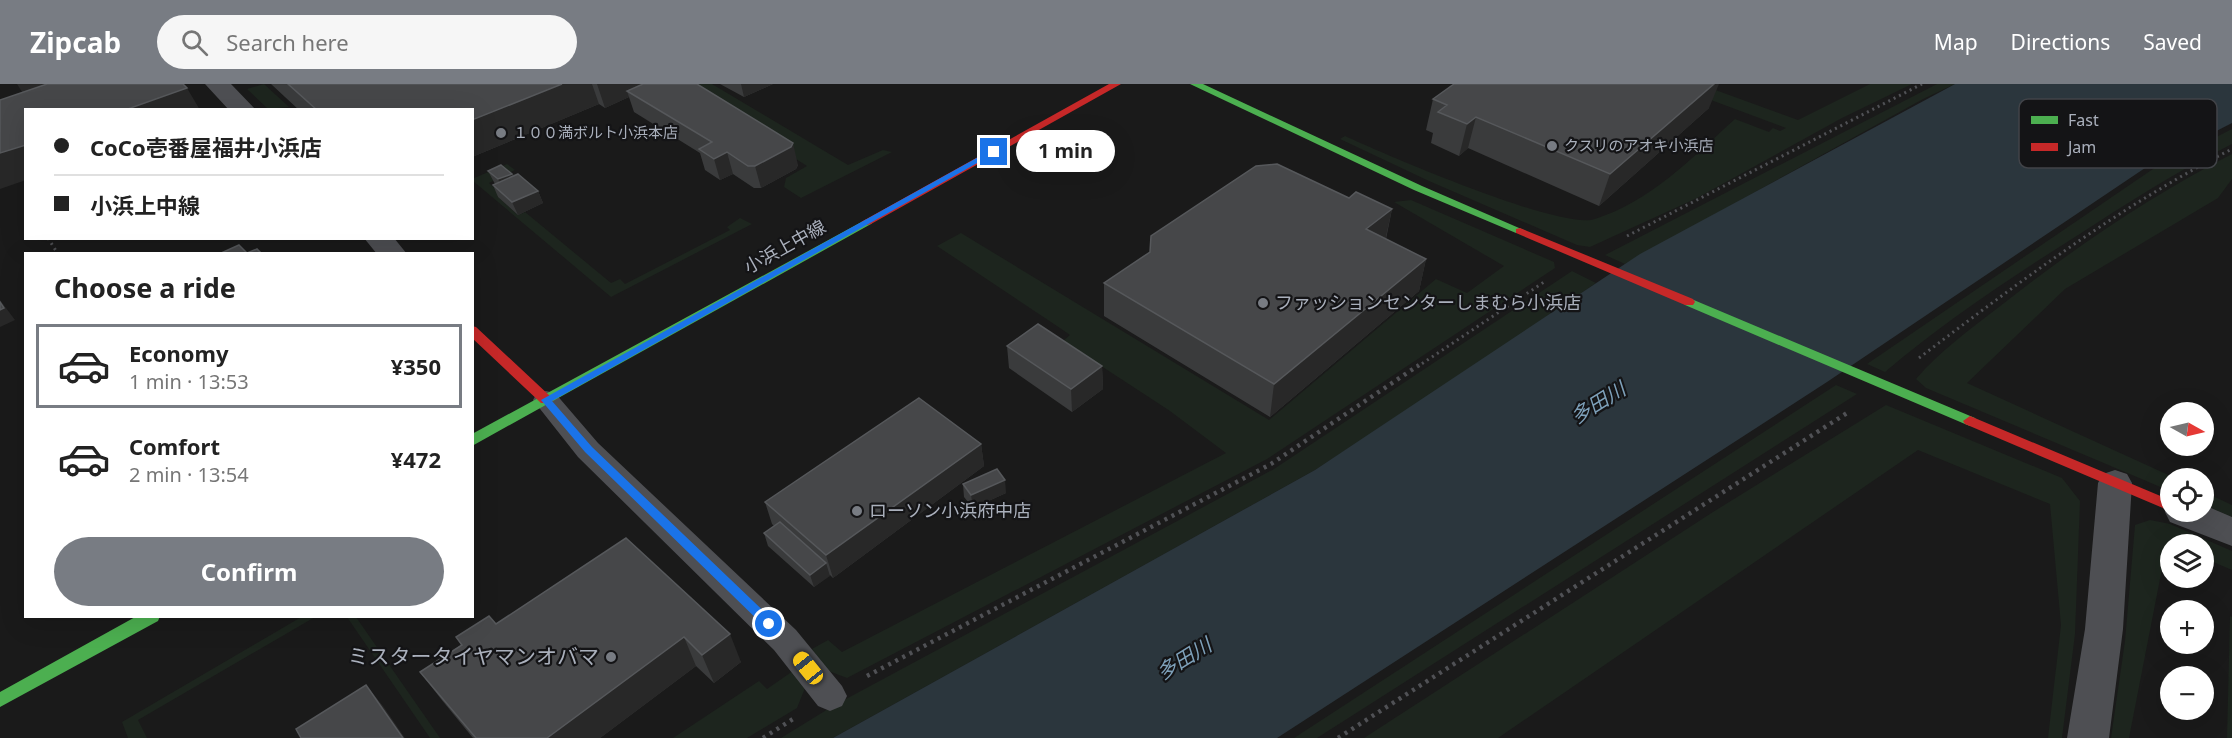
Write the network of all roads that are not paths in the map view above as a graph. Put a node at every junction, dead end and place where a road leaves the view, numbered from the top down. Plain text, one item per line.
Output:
1 (217, 84) edge
2 (1116, 84) edge
3 (1195, 84) edge
4 (242, 108) edge
5 (380, 240) edge
6 (391, 252) edge
7 (474, 332) edge
8 (546, 400) junction
9 (474, 440) edge
10 (2115, 483) junction
11 (2160, 502) edge
12 (2208, 522) edge
13 (2232, 532) edge
14 (148, 618) edge
15 (830, 696) road end
16 (0, 700) edge
17 (2088, 738) edge

1 - 4 street
2 - 8 street, 小浜上中線
3 - 10 street
5 - 6 street
7 - 8 street
8 - 9 street, 小浜上中線
8 - 15 lane
10 - 11 street
10 - 17 street
12 - 13 street
14 - 16 street

